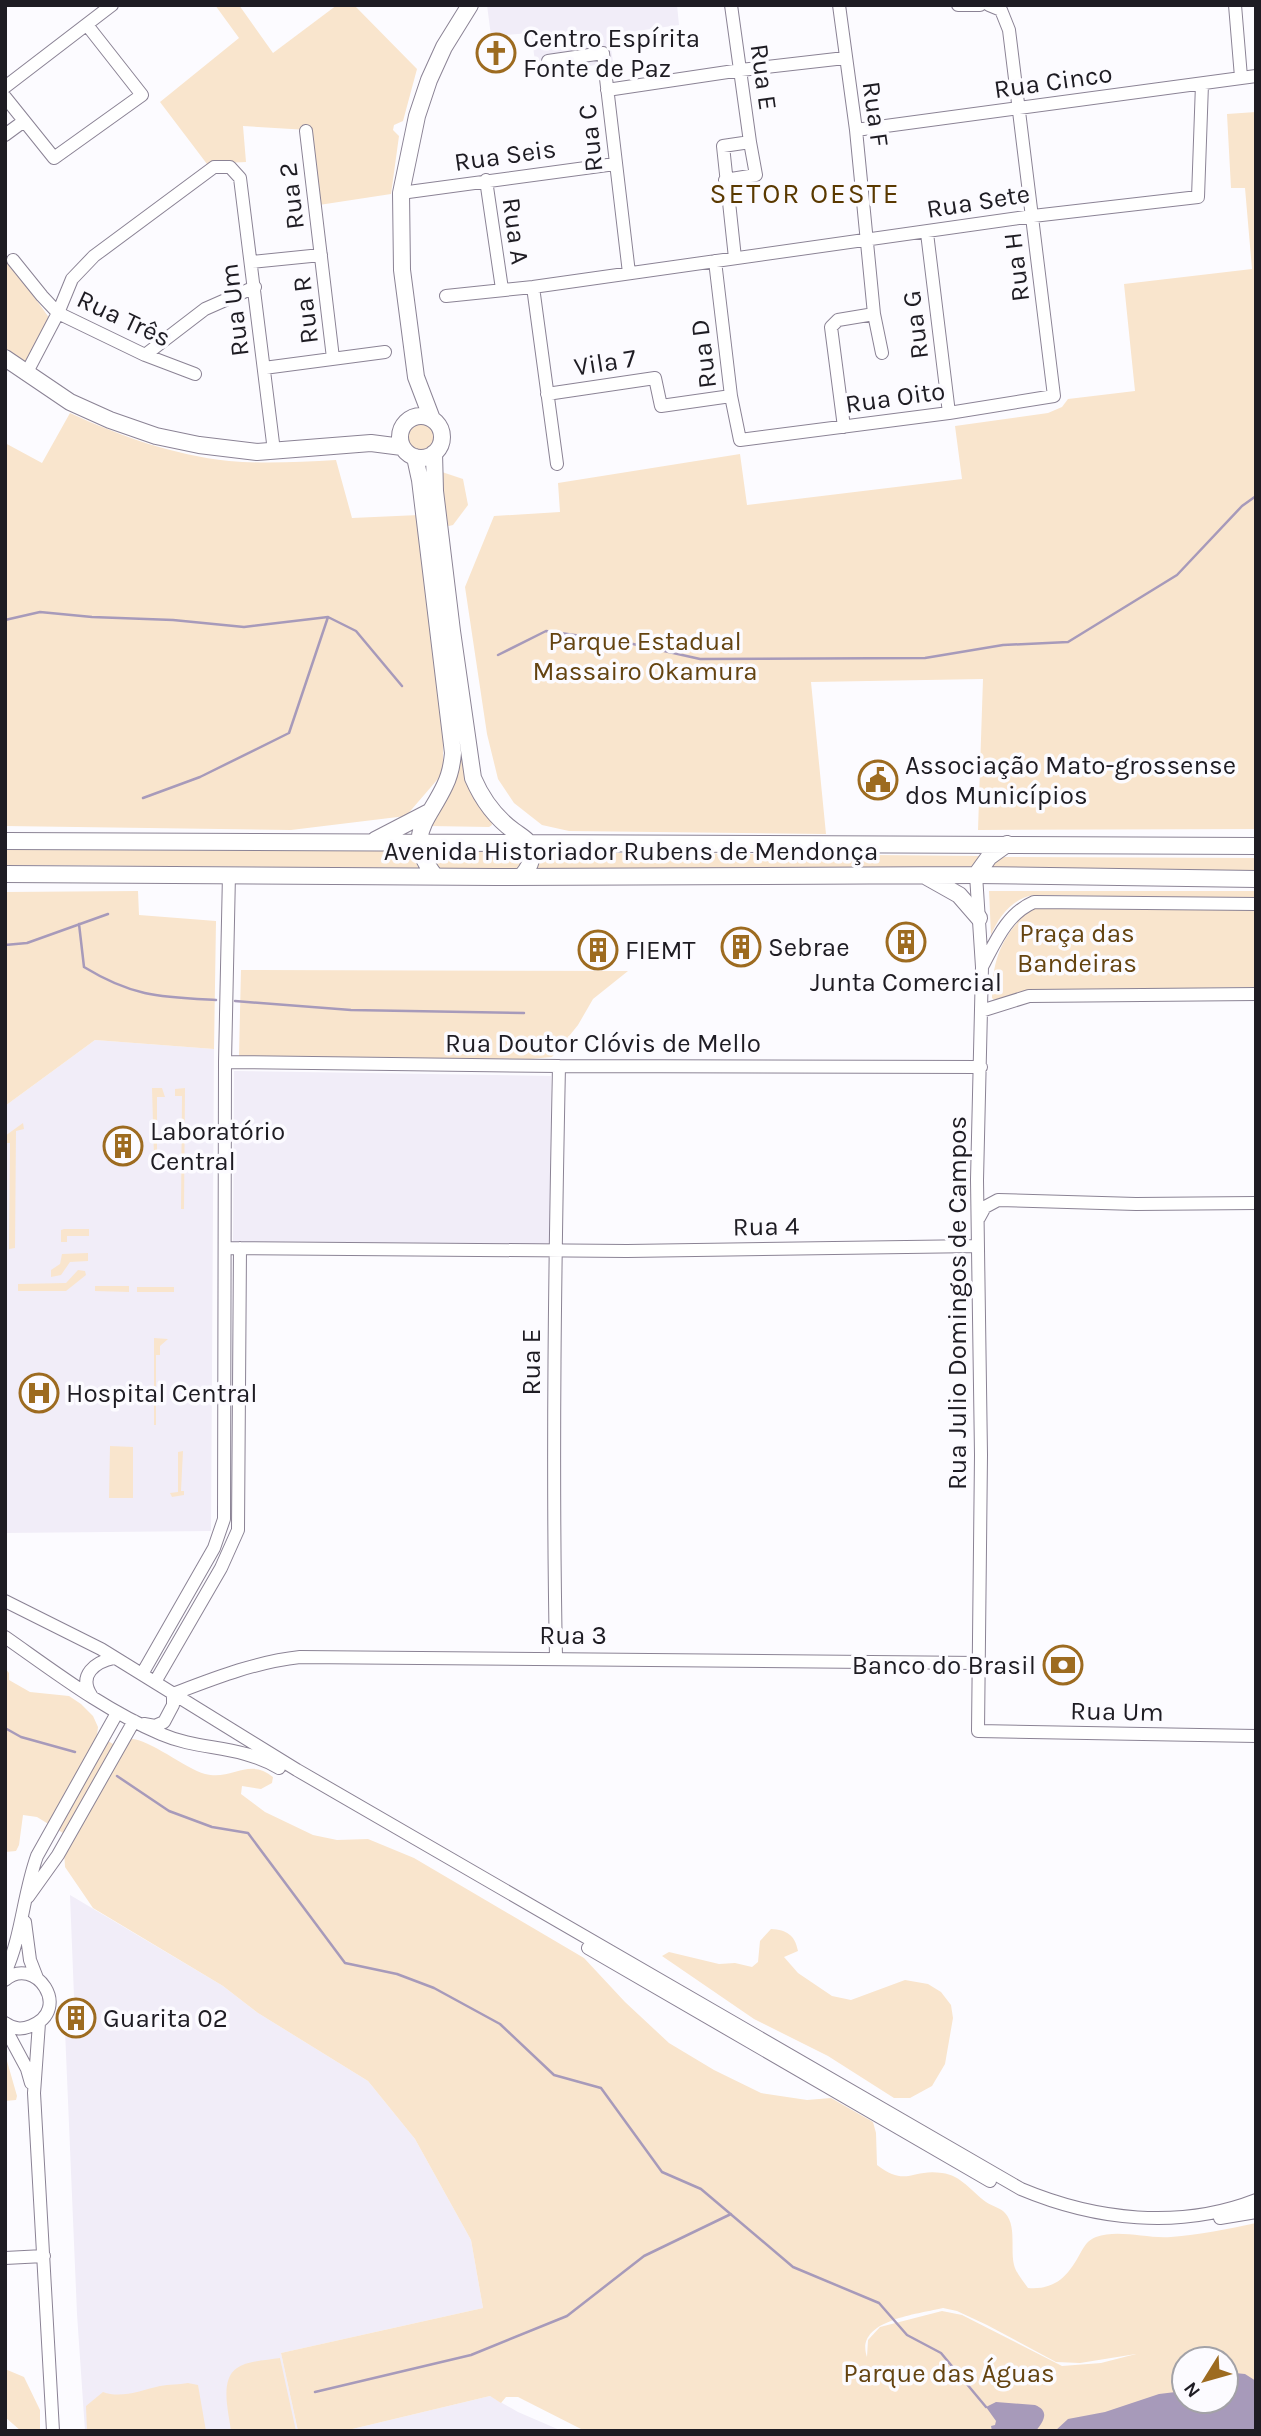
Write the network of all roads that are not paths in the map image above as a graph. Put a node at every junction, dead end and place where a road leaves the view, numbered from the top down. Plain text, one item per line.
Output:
1 (112, 5) edge
2 (470, 5) edge
3 (731, 5) edge
4 (839, 5) edge
5 (958, 5) edge
6 (979, 5) edge
7 (1235, 5) edge
8 (995, 7) edge
9 (87, 25) junction
10 (845, 58) junction
11 (548, 61) dead end
12 (741, 70) junction
13 (1256, 76) edge
14 (1241, 77) junction
15 (1202, 84) junction
16 (5, 87) edge
17 (607, 90) junction
18 (5, 97) edge
19 (1020, 108) junction
20 (24, 121) junction
21 (856, 130) junction
22 (306, 131) dead end
23 (5, 135) edge
24 (750, 142) junction
25 (615, 164) junction
26 (486, 180) junction
27 (725, 180) junction
28 (401, 193) junction
29 (1033, 216) junction
30 (928, 233) junction
31 (867, 240) junction
32 (321, 255) junction
33 (735, 258) junction
34 (13, 260) dead end
35 (715, 261) junction
36 (252, 262) junction
37 (629, 273) junction
38 (255, 287) junction
39 (533, 287) junction
40 (502, 289) junction
41 (446, 296) dead end
42 (58, 313) junction
43 (874, 314) junction
44 (385, 352) dead end
45 (882, 353) dead end
46 (145, 355) junction
47 (5, 358) edge
48 (333, 358) junction
49 (264, 368) junction
50 (26, 374) junction
51 (195, 374) dead end
52 (416, 377) junction
53 (547, 394) junction
54 (731, 396) junction
55 (1054, 397) joint
56 (948, 413) junction
57 (432, 419) junction
58 (406, 422) junction
59 (844, 427) junction
60 (740, 440) joint
61 (371, 443) junction
62 (274, 451) junction
63 (409, 452) junction
64 (434, 453) junction
65 (557, 464) dead end
66 (446, 632) junction
67 (429, 812) junction
68 (5, 841) edge
69 (372, 842) junction
70 (529, 842) junction
71 (420, 843) junction
72 (1007, 844) junction
73 (1256, 846) edge
74 (5, 874) edge
75 (229, 874) junction
76 (976, 875) junction
77 (435, 876) junction
78 (522, 876) junction
79 (925, 876) junction
80 (1256, 879) edge
81 (1256, 904) edge
82 (979, 918) junction
83 (982, 967) junction
84 (1256, 994) edge
85 (981, 1011) junction
86 (225, 1062) junction
87 (559, 1066) junction
88 (981, 1067) junction
89 (977, 1180) junction
90 (998, 1200) junction
91 (1256, 1203) edge
92 (978, 1222) junction
93 (978, 1246) junction
94 (225, 1248) junction
95 (240, 1248) junction
96 (555, 1250) junction
97 (5, 1601) edge
98 (5, 1637) edge
99 (556, 1657) junction
100 (114, 1658) junction
101 (979, 1663) junction
102 (142, 1674) junction
103 (155, 1682) junction
104 (173, 1694) junction
105 (93, 1698) junction
106 (117, 1713) junction
107 (136, 1722) junction
108 (978, 1731) joint
109 (157, 1732) junction
110 (1256, 1736) edge
111 (121, 1745) junction
112 (26, 1900) junction
113 (5, 1973) edge
114 (37, 1978) junction
115 (5, 1980) edge
116 (39, 2023) junction
117 (5, 2025) edge
118 (34, 2093) junction
119 (1256, 2200) edge
120 (1256, 2212) edge
121 (44, 2256) junction
122 (5, 2258) edge
123 (53, 2431) edge

1 - 9 street
2 - 28 main road
3 - 12 street, Rua E
4 - 10 street, Rua F
5 - 6 street
7 - 14 street
8 - 19 street, Rua H
9 - 16 street
9 - 20 street
10 - 12 street
10 - 21 street, Rua F
11 - 17 street, Rua C
12 - 17 street
12 - 24 street, Rua E
13 - 14 street, Rua Cinco
14 - 15 street, Rua Cinco
15 - 19 street, Rua Cinco
15 - 29 street, Rua Sete
17 - 25 street, Rua C
18 - 20 street
19 - 21 street, Rua Cinco
19 - 29 street, Rua H
20 - 23 street
21 - 31 street, Rua F
22 - 32 street, Rua 2
24 - 27 street, Rua E
24 - 27 street
25 - 26 street, Rua Seis
25 - 37 street, Rua C
26 - 28 street, Rua Seis
26 - 40 street, Rua A
27 - 33 street, Rua E
28 - 52 main road
29 - 30 street, Rua Sete
29 - 55 street, Rua H
30 - 31 street, Rua Sete
30 - 56 street, Rua G
31 - 33 street, Rua Sete
31 - 43 street, Rua F
32 - 36 street
32 - 48 street, Rua R
33 - 35 street, Rua Sete
34 - 42 street, Rua Três
35 - 37 street, Rua Sete
35 - 54 street, Rua D
36 - 38 street, Rua Um
36 - 42 street, Rua Um
37 - 39 street, Rua Sete
38 - 46 street
38 - 49 street, Rua Um
39 - 40 street, Rua Sete
39 - 53 street
40 - 41 street, Rua Sete
42 - 46 street, Rua Três
42 - 50 street
43 - 45 street, Rua F
43 - 59 street
44 - 48 street, Rua R
46 - 51 street, Rua Três
47 - 50 main road
48 - 49 street, Rua R
49 - 62 street, Rua Um
50 - 62 main road
52 - 57 main road
52 - 58 main road
53 - 54 street, Vila 7
53 - 65 street
54 - 60 street, Rua D
55 - 56 street, Rua Oito
56 - 59 street, Rua Oito
57 - 58 main road
57 - 64 main road
58 - 61 main road
58 - 63 main road
59 - 60 street, Rua Oito
61 - 62 main road
61 - 63 main road
63 - 64 main road
63 - 66 main road
64 - 66 main road
66 - 67 main road
66 - 70 main road
67 - 69 main road
67 - 71 main road
68 - 69 main road, Avenida Historiador Rubens de Mendonça
69 - 71 main road, Avenida Historiador Rubens de Mendonça
70 - 71 main road, Avenida Historiador Rubens de Mendonça
70 - 72 main road, Avenida Historiador Rubens de Mendonça
70 - 78 main road
71 - 77 main road
72 - 73 main road, Avenida Historiador Rubens de Mendonça
72 - 76 main road
74 - 75 main road, Avenida Historiador Rubens de Mendonça
75 - 77 main road, Avenida Historiador Rubens de Mendonça
75 - 86 street
76 - 79 main road, Avenida Historiador Rubens de Mendonça
76 - 80 main road, Avenida Historiador Rubens de Mendonça
76 - 82 street, Rua Julio Domingos de Campos
77 - 78 main road, Avenida Historiador Rubens de Mendonça
78 - 79 main road, Avenida Historiador Rubens de Mendonça
79 - 82 main road
81 - 83 street
82 - 83 street, Rua Julio Domingos de Campos
83 - 85 street, Rua Julio Domingos de Campos
84 - 85 street
85 - 88 street, Rua Julio Domingos de Campos
86 - 87 street, Rua Doutor Clóvis de Mello
86 - 94 street
87 - 88 street, Rua Doutor Clóvis de Mello
87 - 96 street, Rua E
88 - 89 street, Rua Julio Domingos de Campos
89 - 90 street
89 - 92 street, Rua Julio Domingos de Campos
90 - 91 street
90 - 92 street
92 - 93 street, Rua Julio Domingos de Campos
93 - 96 street, Rua 4
93 - 101 street, Rua Julio Domingos de Campos
94 - 95 street, Rua 4
94 - 102 street
95 - 96 street, Rua 4
95 - 103 street
96 - 99 street, Rua E
97 - 100 street
98 - 105 street
99 - 101 street, Rua 3
99 - 104 street, Rua 3
100 - 102 street
100 - 105 street
101 - 108 street, Rua Julio Domingos de Campos
102 - 103 street
103 - 104 street
104 - 107 street
104 - 119 street
105 - 106 street
106 - 107 street
106 - 112 street
107 - 109 street
107 - 111 street
108 - 110 street, Rua Um
109 - 111 street
109 - 120 street
111 - 112 street
112 - 113 street
112 - 114 street
114 - 115 street
114 - 116 street
116 - 117 street
116 - 118 street
117 - 118 street
118 - 121 street
121 - 122 street
121 - 123 street

